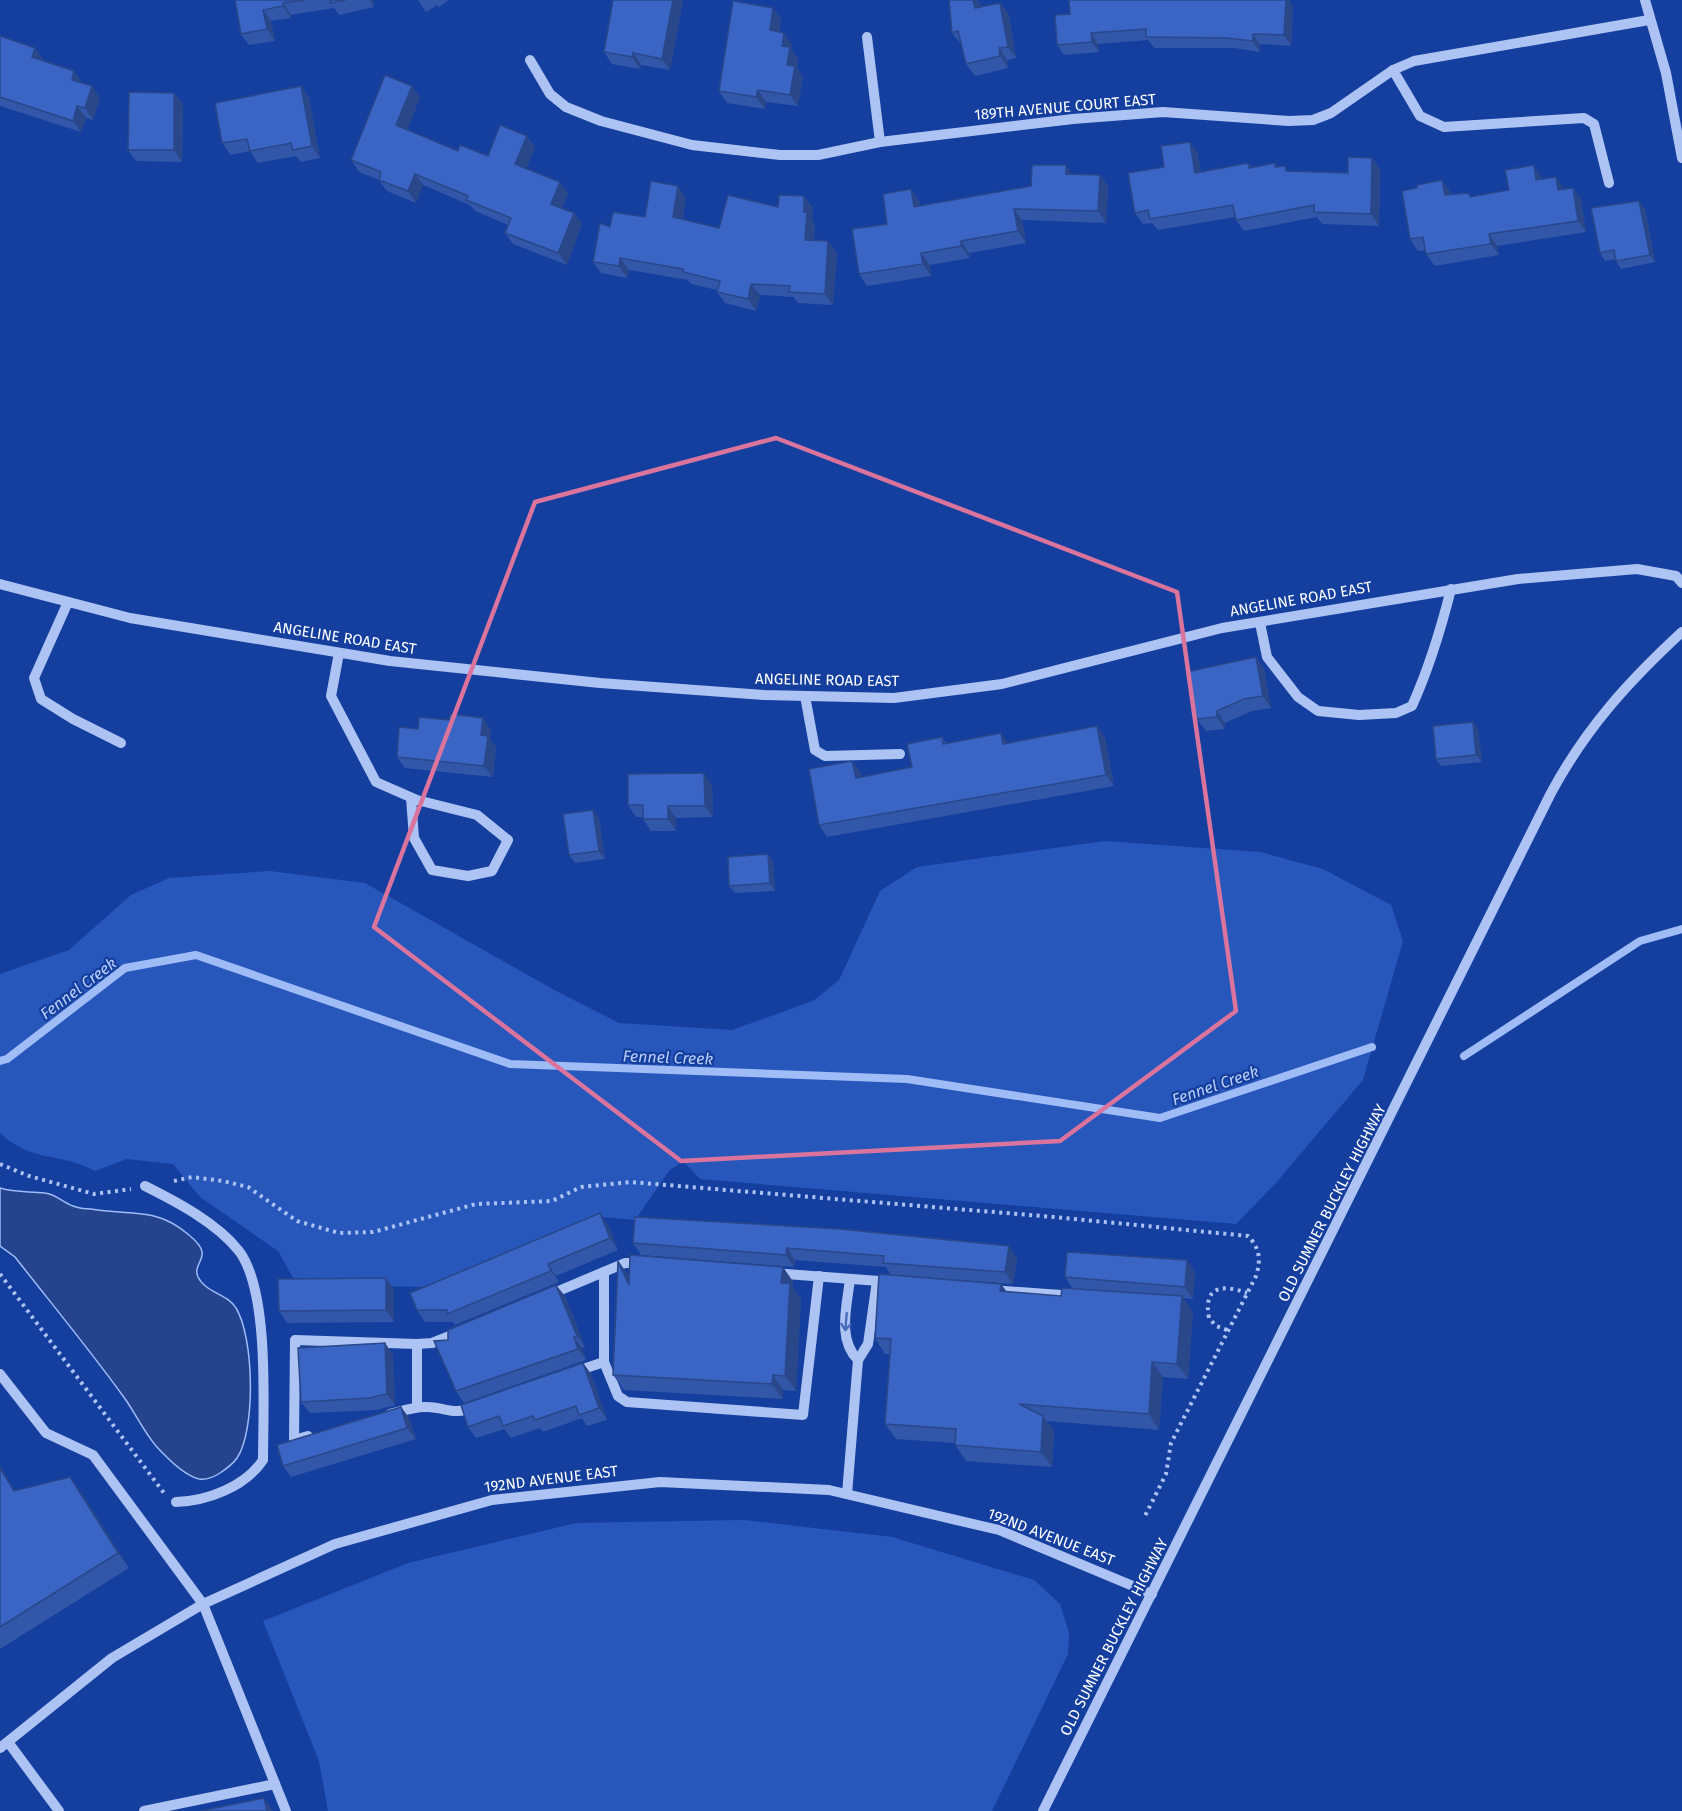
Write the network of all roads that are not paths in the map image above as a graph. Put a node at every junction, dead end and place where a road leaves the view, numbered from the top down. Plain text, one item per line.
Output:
1 (1645, 0) edge
2 (1649, 20) junction
3 (867, 37) dead end
4 (530, 60) dead end
5 (1393, 70) junction
6 (879, 142) junction
7 (1682, 158) edge
8 (1609, 183) dead end
9 (1682, 583) edge
10 (0, 584) edge
11 (1451, 589) junction
12 (68, 602) junction
13 (1260, 623) junction
14 (1682, 632) edge
15 (339, 653) junction
16 (805, 696) junction
17 (121, 743) dead end
18 (900, 754) dead end
19 (411, 798) junction
20 (145, 1186) road end
21 (659, 1264) edge
22 (604, 1272) junction
23 (762, 1272) edge
24 (819, 1276) junction
25 (850, 1279) junction
26 (877, 1281) junction
27 (900, 1283) edge
28 (981, 1289) edge
29 (1085, 1297) edge
30 (539, 1299) edge
31 (475, 1326) edge
32 (417, 1344) junction
33 (858, 1360) junction
34 (604, 1362) junction
35 (0, 1374) edge
36 (561, 1377) edge
37 (485, 1404) edge
38 (417, 1407) junction
39 (383, 1416) edge
40 (316, 1434) edge
41 (286, 1444) junction
42 (263, 1454) junction
43 (847, 1494) junction
44 (176, 1503) road end
45 (1152, 1594) junction
46 (203, 1604) junction
47 (4, 1745) edge
48 (275, 1784) junction
49 (59, 1811) edge
50 (144, 1811) edge
51 (286, 1811) edge
52 (1043, 1811) edge

1 - 2 street
2 - 5 street, 189TH AVENUE COURT EAST
2 - 7 street
3 - 6 street
4 - 6 street, 189TH AVENUE COURT EAST
5 - 6 street, 189TH AVENUE COURT EAST
5 - 8 street
9 - 11 street, ANGELINE ROAD EAST
10 - 12 street, ANGELINE ROAD EAST
11 - 13 street, ANGELINE ROAD EAST
11 - 13 street
12 - 15 street, ANGELINE ROAD EAST
12 - 17 street
13 - 16 street, ANGELINE ROAD EAST
14 - 45 street, OLD SUMNER BUCKLEY HIGHWAY
15 - 16 street, ANGELINE ROAD EAST
15 - 19 street
16 - 18 street
19 - 19 street
20 - 42 street
21 - 22 street
22 - 30 street
22 - 34 street
23 - 24 street
24 - 25 street
24 - 34 street
25 - 26 street
25 -> 33 street
26 - 27 street
26 - 33 street
28 - 29 street
31 - 32 street
32 - 38 street
32 - 41 street
33 - 43 street
34 - 36 street
35 - 46 street
37 - 38 street
38 - 39 street
40 - 41 street
41 - 42 street
42 - 44 street
43 - 45 street, 192ND AVENUE EAST
43 - 46 street, 192ND AVENUE EAST
45 - 52 street, OLD SUMNER BUCKLEY HIGHWAY
46 - 47 street, 192ND AVENUE EAST
46 - 48 street
47 - 49 street
48 - 50 street
48 - 51 street

